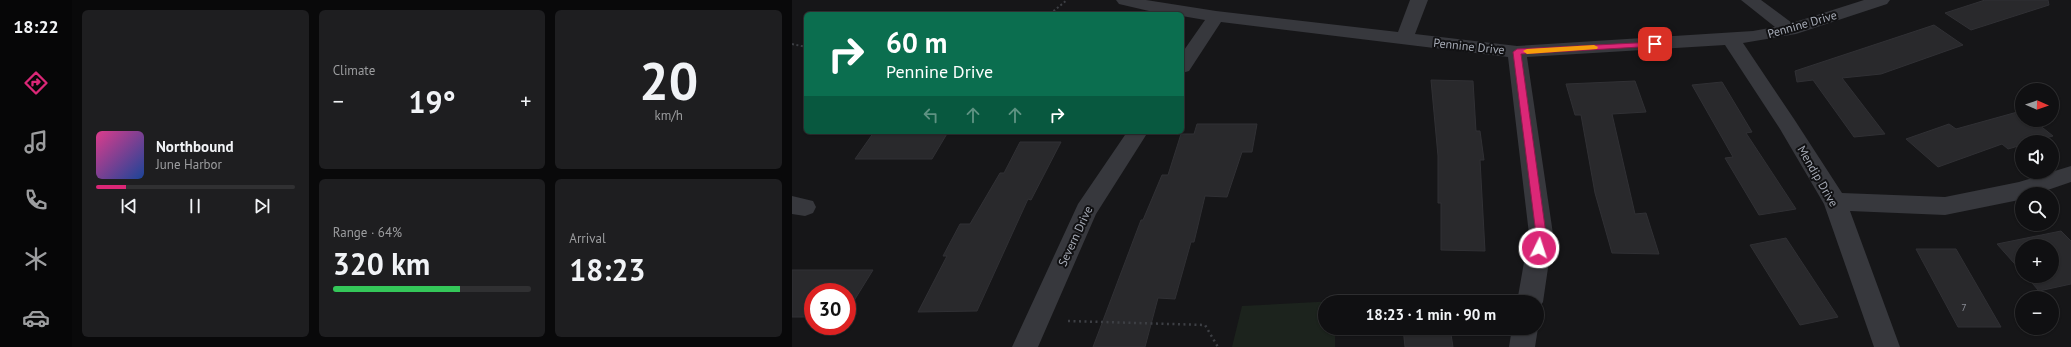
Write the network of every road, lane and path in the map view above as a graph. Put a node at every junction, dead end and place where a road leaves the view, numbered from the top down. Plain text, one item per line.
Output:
1 (1067, 0) edge
2 (1125, 0) edge
3 (1419, 0) edge
4 (1750, 0) edge
5 (1881, 0) edge
6 (1052, 12) edge
7 (1216, 16) junction
8 (1790, 30) junction
9 (1404, 39) junction
10 (1731, 40) junction
11 (792, 44) edge
12 (804, 47) edge
13 (1517, 52) junction
14 (1184, 64) edge
15 (1137, 134) edge
16 (2071, 174) edge
17 (1835, 202) junction
18 (1531, 295) edge
19 (1037, 320) junction
20 (1524, 335) edge
21 (1025, 347) edge
22 (1218, 347) edge
23 (1522, 347) edge
24 (1887, 347) edge

1 - 6 path
2 - 7 street, Pennine Drive
3 - 9 street
4 - 8 street
5 - 8 street, Pennine Drive
7 - 9 street, Pennine Drive
7 - 14 street
8 - 10 street, Pennine Drive
9 - 13 street, Pennine Drive
10 - 13 street, Pennine Drive
10 - 17 street, Mendip Drive
11 - 12 path
13 - 18 street
15 - 19 street, Severn Drive
16 - 17 street
17 - 24 street, Mendip Drive
19 - 21 street, Severn Drive
19 - 22 path
20 - 23 street

